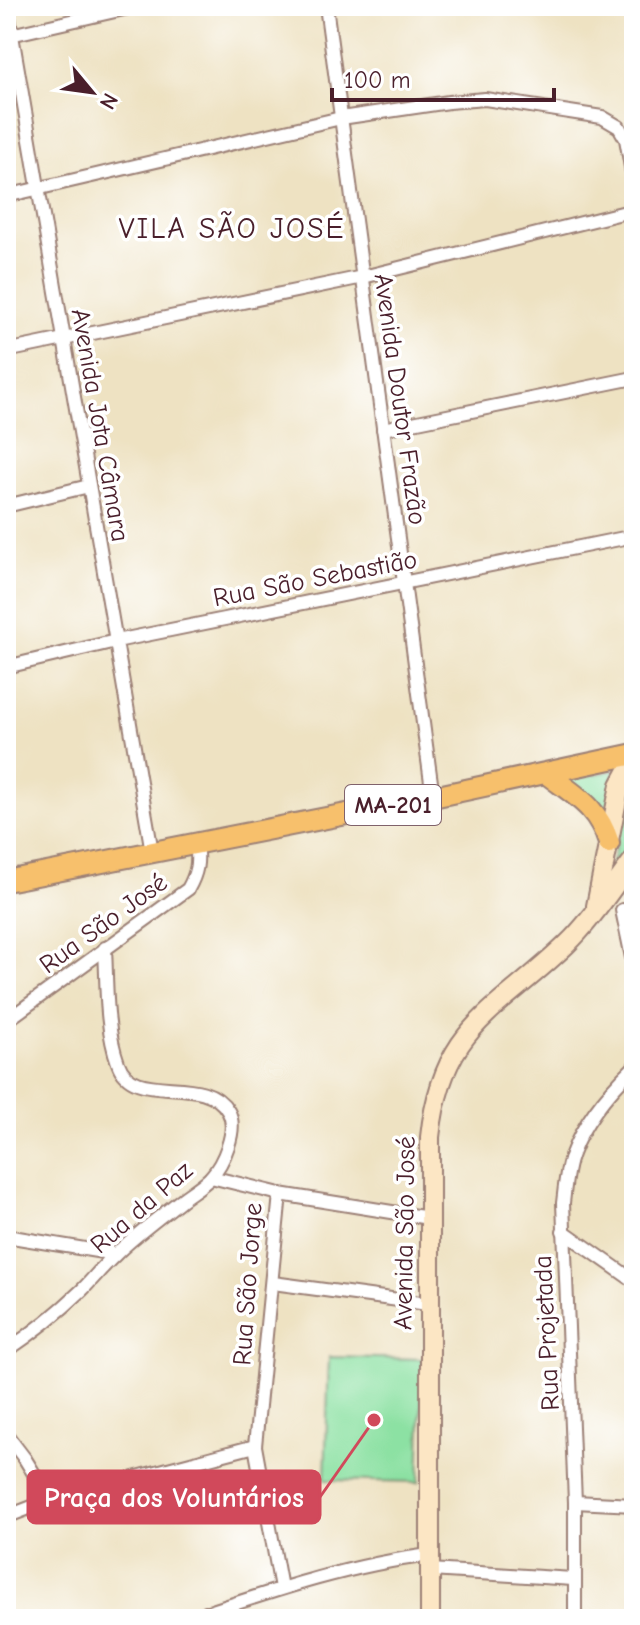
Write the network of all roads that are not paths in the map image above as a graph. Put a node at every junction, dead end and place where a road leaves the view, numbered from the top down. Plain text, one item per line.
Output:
1 (7, 6) edge
2 (137, 6) edge
3 (326, 6) edge
4 (9, 35) edge
5 (341, 118) junction
6 (634, 184) edge
7 (38, 190) junction
8 (6, 196) edge
9 (634, 210) edge
10 (363, 277) junction
11 (64, 341) junction
12 (6, 351) edge
13 (634, 378) edge
14 (383, 429) junction
15 (89, 486) junction
16 (6, 506) edge
17 (634, 536) edge
18 (404, 583) junction
19 (116, 641) junction
20 (6, 667) edge
21 (634, 756) edge
22 (547, 774) junction
23 (433, 797) junction
24 (196, 843) junction
25 (609, 843) junction
26 (152, 852) junction
27 (634, 859) edge
28 (6, 881) edge
29 (628, 909) edge
30 (595, 911) junction
31 (105, 948) junction
32 (634, 967) edge
33 (6, 1021) edge
34 (634, 1067) edge
35 (211, 1177) junction
36 (280, 1194) junction
37 (429, 1218) junction
38 (563, 1231) junction
39 (6, 1236) edge
40 (115, 1254) junction
41 (634, 1281) edge
42 (273, 1283) junction
43 (428, 1304) junction
44 (6, 1351) edge
45 (6, 1434) edge
46 (255, 1446) junction
47 (50, 1500) junction
48 (575, 1502) junction
49 (634, 1505) edge
50 (6, 1517) edge
51 (430, 1563) junction
52 (573, 1579) junction
53 (281, 1588) junction
54 (188, 1619) edge
55 (430, 1619) edge
56 (575, 1619) edge

1 - 4 street, Avenida Jota Câmara
2 - 4 street
3 - 5 street, Avenida Doutor Frazão
4 - 7 street, Avenida Jota Câmara
5 - 6 street
5 - 7 street
5 - 10 street, Avenida Doutor Frazão
7 - 8 street
7 - 11 street, Avenida Jota Câmara
9 - 10 street
10 - 11 street
10 - 14 street, Avenida Doutor Frazão
11 - 12 street
11 - 15 street, Avenida Jota Câmara
13 - 14 street
14 - 18 street, Avenida Doutor Frazão
15 - 16 street
15 - 19 street, Avenida Jota Câmara
17 - 18 street, Rua São Sebastião
18 - 19 street, Rua São Sebastião
18 - 23 street, Avenida Doutor Frazão
19 - 20 street, Rua São Sebastião
19 - 26 street, Avenida Jota Câmara
21 - 22 main road, MA-201
21 - 25 street, Avenida São José
22 - 23 main road, MA-201
22 - 25 main road
23 - 24 main road, MA-201
24 - 26 main road, MA-201
24 - 31 street, Rua São José
25 - 30 street, Avenida São José
26 - 28 main road, MA-201
27 - 30 street, Avenida São José
29 - 30 street
29 - 32 street
30 - 37 street, Avenida São José
31 - 33 street, Rua São José
31 - 35 street, Rua da Paz
34 - 38 street, Rua Projetada
35 - 36 street, Rua São Jorge
35 - 40 street, Rua da Paz
36 - 37 street
36 - 42 street, Rua São Jorge
37 - 43 street, Avenida São José
38 - 41 street
38 - 48 street, Rua Projetada
39 - 40 street
40 - 44 street, Rua da Paz
42 - 43 street
42 - 46 street, Rua São Jorge
43 - 51 street, Avenida São José
45 - 47 street
46 - 47 street
46 - 53 street, Rua São Jorge
47 - 50 street
48 - 49 street
48 - 52 street, Rua Projetada
51 - 52 street
51 - 53 street
51 - 55 street, Avenida São José
52 - 56 street, Rua Projetada
53 - 54 street

